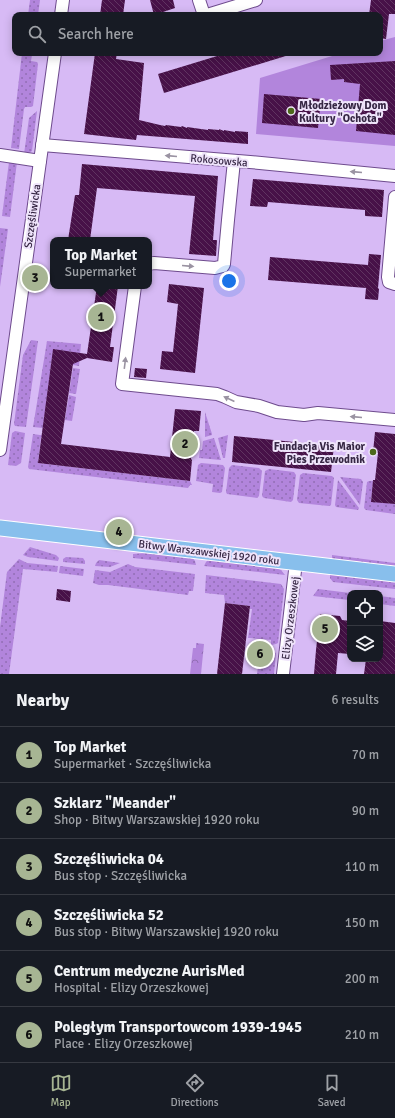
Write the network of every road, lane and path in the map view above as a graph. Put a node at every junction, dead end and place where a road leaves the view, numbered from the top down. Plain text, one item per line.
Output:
1 (63, 0) edge
2 (199, 0) edge
3 (256, 0) edge
4 (61, 12) edge
5 (203, 12) edge
6 (217, 12) edge
7 (55, 56) edge
8 (42, 145) junction
9 (0, 155) edge
10 (40, 161) junction
11 (234, 161) junction
12 (395, 176) edge
13 (395, 197) edge
14 (152, 263) edge
15 (395, 284) edge
16 (135, 289) edge
17 (395, 420) edge
18 (0, 450) edge
19 (0, 528) edge
20 (296, 562) junction
21 (395, 574) edge
22 (283, 674) edge

1 - 4 street
2 - 5 street
3 - 6 street
7 - 8 street, Szczęśliwicka
8 - 10 street, Szczęśliwicka
11 -> 8 street, Rokosowska
9 - 10 street
10 - 18 street, Szczęśliwicka
12 -> 11 street, Rokosowska
14 -> 11 street
13 - 15 street
17 -> 16 street
19 - 20 main road, Bitwy Warszawskiej 1920 roku
20 - 21 main road, Bitwy Warszawskiej 1920 roku
20 - 22 street, Elizy Orzeszkowej

